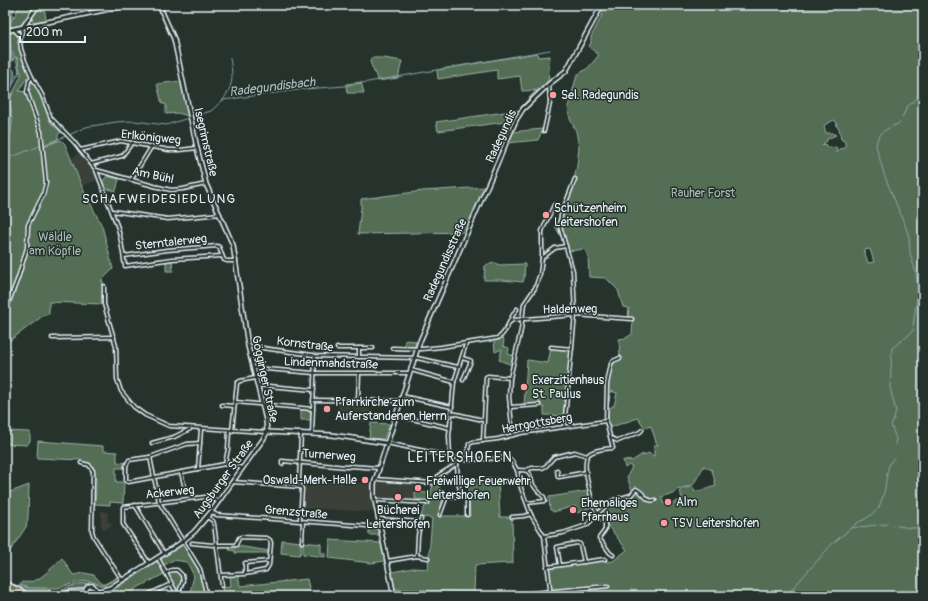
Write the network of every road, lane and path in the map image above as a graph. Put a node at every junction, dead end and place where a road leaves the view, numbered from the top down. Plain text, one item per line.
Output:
1 (38, 5) edge
2 (128, 5) edge
3 (159, 5) edge
4 (602, 5) edge
5 (29, 19) junction
6 (34, 25) junction
7 (23, 27) junction
8 (12, 30) junction
9 (5, 31) edge
10 (20, 36) junction
11 (32, 77) junction
12 (549, 84) junction
13 (544, 130) dead end
14 (133, 142) junction
15 (152, 146) junction
16 (197, 148) junction
17 (80, 150) junction
18 (91, 164) junction
19 (96, 170) junction
20 (575, 179) dead end
21 (131, 180) junction
22 (490, 181) joint
23 (206, 184) junction
24 (554, 205) dead end
25 (112, 211) junction
26 (220, 214) junction
27 (566, 246) junction
28 (124, 256) junction
29 (222, 256) junction
30 (542, 258) junction
31 (236, 261) junction
32 (104, 286) dead end
33 (518, 309) dead end
34 (5, 312) edge
35 (575, 315) junction
36 (632, 319) dead end
37 (522, 320) junction
38 (509, 323) junction
39 (245, 330) joint
40 (114, 337) junction
41 (52, 338) dead end
42 (466, 344) junction
43 (248, 346) junction
44 (551, 347) dead end
45 (337, 348) dead end
46 (359, 348) junction
47 (373, 348) dead end
48 (392, 348) dead end
49 (417, 348) junction
50 (572, 349) junction
51 (315, 356) junction
52 (359, 357) junction
53 (414, 358) junction
54 (462, 358) junction
55 (620, 358) dead end
56 (458, 367) junction
57 (253, 368) junction
58 (409, 372) junction
59 (314, 373) junction
60 (359, 373) junction
61 (255, 378) junction
62 (510, 378) junction
63 (464, 380) dead end
64 (454, 382) junction
65 (257, 385) junction
66 (314, 390) junction
67 (401, 396) junction
68 (313, 400) junction
69 (358, 400) junction
70 (400, 401) junction
71 (235, 402) junction
72 (222, 404) dead end
73 (262, 404) junction
74 (234, 406) junction
75 (539, 406) dead end
76 (452, 407) junction
77 (510, 407) junction
78 (313, 409) junction
79 (452, 413) junction
80 (395, 415) junction
81 (483, 420) junction
82 (606, 421) junction
83 (564, 427) junction
84 (191, 428) junction
85 (450, 428) junction
86 (201, 429) junction
87 (642, 430) dead end
88 (230, 431) junction
89 (267, 432) junction
90 (301, 433) junction
91 (312, 434) junction
92 (513, 435) junction
93 (610, 438) junction
94 (483, 441) junction
95 (152, 443) dead end
96 (200, 443) junction
97 (386, 443) junction
98 (587, 456) junction
99 (150, 457) junction
100 (450, 457) junction
101 (459, 458) junction
102 (467, 460) junction
103 (300, 462) junction
104 (81, 463) dead end
105 (225, 464) junction
106 (282, 464) dead end
107 (457, 464) junction
108 (242, 468) junction
109 (378, 468) junction
110 (198, 469) junction
111 (517, 470) junction
112 (526, 470) junction
113 (556, 470) dead end
114 (181, 472) junction
115 (587, 472) junction
116 (154, 477) junction
117 (374, 479) junction
118 (519, 480) junction
119 (505, 481) dead end
120 (233, 482) junction
121 (301, 487) junction
122 (185, 490) dead end
123 (461, 495) junction
124 (375, 500) junction
125 (655, 500) dead end
126 (219, 501) junction
127 (159, 502) junction
128 (428, 502) dead end
129 (527, 503) junction
130 (135, 505) junction
131 (211, 512) junction
132 (531, 513) junction
133 (598, 514) junction
134 (440, 515) dead end
135 (467, 515) dead end
136 (207, 517) junction
137 (512, 517) dead end
138 (379, 519) junction
139 (421, 519) dead end
140 (301, 521) junction
141 (420, 522) junction
142 (380, 526) junction
143 (544, 536) junction
144 (183, 541) junction
145 (302, 542) dead end
146 (192, 543) dead end
147 (217, 544) junction
148 (164, 553) junction
149 (613, 555) dead end
150 (417, 556) junction
151 (428, 558) dead end
152 (605, 559) dead end
153 (159, 560) dead end
154 (269, 561) junction
155 (387, 561) junction
156 (584, 562) junction
157 (148, 563) junction
158 (560, 565) junction
159 (547, 567) junction
160 (166, 573) junction
161 (221, 574) junction
162 (245, 574) junction
163 (122, 580) junction
164 (5, 584) edge
165 (171, 584) junction
166 (222, 586) dead end
167 (607, 587) dead end
168 (5, 588) edge
169 (549, 592) junction
170 (533, 593) dead end
171 (91, 594) edge
172 (22, 596) edge
173 (29, 596) edge
174 (60, 596) edge
175 (145, 596) edge
176 (178, 596) edge
177 (207, 596) edge
178 (394, 596) edge
179 (549, 596) edge

1 - 5 street
2 - 6 street
3 - 16 street, Isegrimstraße
4 - 12 street, Radegundis
5 - 6 street
5 - 7 street
6 - 7 street
7 - 8 street
7 - 10 street
8 - 9 street
8 - 10 street
10 - 11 street
11 - 17 street
11 - 34 street
12 - 13 street
12 - 22 street, Radegundis
14 - 15 street, Erlkönigweg
14 - 17 street, Erlkönigweg
14 - 18 street
15 - 16 street, Erlkönigweg
15 - 21 street
16 - 23 street, Isegrimstraße
17 - 18 street
18 - 19 street
19 - 21 street, Am Bühl
19 - 25 street
20 - 27 street
21 - 23 street, Am Bühl
22 - 49 street, Radegundisstraße
23 - 26 street, Isegrimstraße
24 - 30 street
25 - 26 street
25 - 28 street
26 - 31 street, Isegrimstraße
27 - 30 street
27 - 35 street
28 - 29 street, Sterntalerweg
28 - 29 street
29 - 31 street, Sterntalerweg
30 - 37 street
31 - 39 street, Isegrimstraße
32 - 40 street
33 - 38 street
35 - 36 street, Haldenweg
35 - 37 street, Haldenweg
35 - 50 street
37 - 38 street, Haldenweg
37 - 62 street
38 - 42 street
39 - 43 street, Gögginger Straße
40 - 41 street
40 - 84 street
42 - 49 street
42 - 54 street
43 - 51 street, Kornstraße
43 - 57 street, Gögginger Straße
44 - 50 street
45 - 46 street, Kornstraße
46 - 47 street, Kornstraße
46 - 52 street
48 - 49 street
49 - 53 street, Radegundisstraße
50 - 83 street
51 - 52 street, Kornstraße
51 - 59 street
52 - 53 street, Kornstraße
53 - 56 street, Kornstraße
53 - 58 street, Radegundisstraße
54 - 56 street
54 - 63 street
55 - 82 street
56 - 64 street
57 - 59 street, Lindenmahdstraße
57 - 61 street, Gögginger Straße
58 - 60 street, Lindenmahdstraße
58 - 64 street, Lindenmahdstraße
58 - 67 street, Radegundisstraße
59 - 60 street, Lindenmahdstraße
59 - 66 street
60 - 69 street
61 - 65 street, Gögginger Straße
61 - 71 street
62 - 77 street
62 - 81 street
64 - 76 street
65 - 66 street
65 - 73 street, Gögginger Straße
66 - 68 street
67 - 70 street, Radegundisstraße
67 - 76 street
68 - 69 street
68 - 78 street
69 - 70 street
70 - 80 street, Radegundisstraße
71 - 73 street
71 - 74 street
72 - 74 street
73 - 78 street
73 - 89 street, Gögginger Straße
74 - 88 street
75 - 77 street
76 - 79 street
77 - 92 street
78 - 91 street
79 - 81 street
79 - 85 street
80 - 85 street
80 - 97 street, Radegundisstraße
81 - 94 street
82 - 83 street, Herrgottsberg
82 - 93 street
83 - 92 street, Herrgottsberg
84 - 86 street
84 - 95 street
85 - 100 street
86 - 88 street
86 - 96 street
87 - 93 street
88 - 89 street
88 - 105 street
89 - 90 street
89 - 108 street, Augsburger Straße
90 - 91 street
90 - 103 street
91 - 97 street
92 - 94 street, Herrgottsberg
93 - 98 street
94 - 102 street, Herrgottsberg
96 - 99 street
96 - 110 street
97 - 100 street
97 - 109 street, Radegundisstraße
98 - 112 street
98 - 115 street
99 - 116 street
99 - 116 street
100 - 101 street
101 - 102 street
101 - 107 street
102 - 111 street
103 - 106 street, Turnerweg
103 - 109 street, Turnerweg
103 - 121 street
104 - 163 street
105 - 108 street
105 - 110 street
107 - 117 street
107 - 123 street
108 - 120 street, Augsburger Straße
109 - 117 street, Radegundisstraße
110 - 114 street
111 - 112 street
111 - 118 street
112 - 129 street
113 - 115 street
114 - 116 street
114 - 122 street
115 - 133 street
116 - 127 street
117 - 124 street
118 - 119 street
118 - 129 street
120 - 121 street
120 - 126 street, Augsburger Straße
121 - 140 street
123 - 134 street
123 - 135 street
124 - 128 street
124 - 138 street
125 - 133 street
126 - 127 street, Ackerweg
126 - 131 street, Augsburger Straße
127 - 130 street, Ackerweg
127 - 144 street
129 - 132 street
130 - 148 street
130 - 157 street, Ackerweg
131 - 136 street, Augsburger Straße
131 - 140 street, Grenzstraße
132 - 137 street
132 - 143 street
133 - 143 street
133 - 149 street
136 - 144 street, Augsburger Straße
136 - 147 street
138 - 141 street
138 - 142 street
139 - 141 street
140 - 142 street, Grenzstraße
140 - 145 street
141 - 150 street
142 - 155 street
143 - 159 street
144 - 148 street, Augsburger Straße
144 - 177 street
146 - 147 street
147 - 154 street
147 - 161 street
148 - 157 street, Augsburger Straße
150 - 151 street
150 - 155 street
152 - 156 street
153 - 160 street
154 - 162 street
154 - 162 street
155 - 178 street
156 - 158 street
156 - 158 street
157 - 163 street, Augsburger Straße
158 - 159 street
159 - 169 street
160 - 165 street
160 - 176 street
161 - 162 street
161 - 166 street
163 - 171 street, Augsburger Straße
164 - 173 highway
165 - 175 street
165 - 176 street
167 - 169 street
168 - 172 highway
169 - 170 street
169 - 179 street
171 - 174 street, Augsburger Straße

